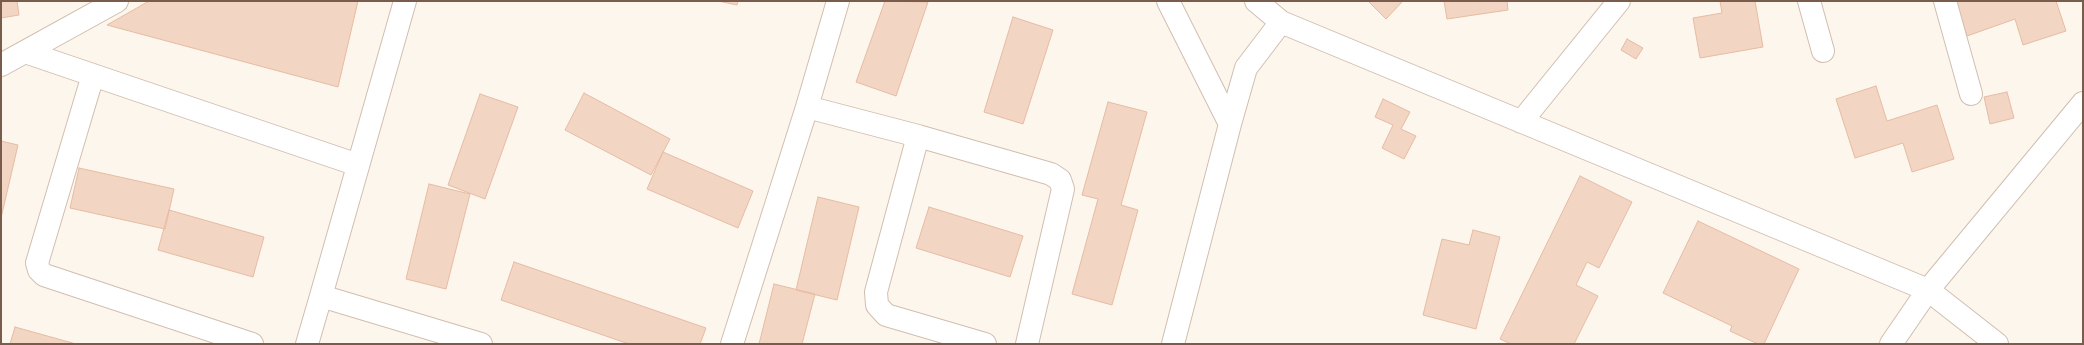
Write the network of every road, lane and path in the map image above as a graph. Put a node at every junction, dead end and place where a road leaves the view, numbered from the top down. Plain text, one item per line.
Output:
1 (117, 1) edge
2 (405, 1) edge
3 (838, 1) edge
4 (1168, 1) edge
5 (1256, 1) edge
6 (1619, 1) edge
7 (1809, 1) edge
8 (1945, 1) edge
9 (1281, 22) junction
10 (1823, 51) dead end
11 (25, 52) junction
12 (1, 65) edge
13 (93, 75) junction
14 (1971, 94) dead end
15 (2083, 103) edge
16 (807, 107) junction
17 (1521, 122) junction
18 (1230, 124) junction
19 (918, 136) junction
20 (358, 165) junction
21 (1928, 290) junction
22 (321, 296) junction
23 (252, 344) edge
24 (307, 344) edge
25 (481, 344) edge
26 (732, 344) edge
27 (985, 344) edge
28 (1027, 344) edge
29 (1173, 344) edge
30 (1891, 344) edge
31 (1997, 344) edge

1 - 11 street
2 - 20 street
3 - 16 street
4 - 18 street
5 - 9 street
6 - 17 street
7 - 10 street
8 - 14 street
9 - 17 street
9 - 18 street
11 - 12 street
11 - 13 street
13 - 20 street
13 - 23 street
15 - 21 street
16 - 19 street
16 - 26 street
17 - 21 street
18 - 29 street
19 - 27 street
19 - 28 street
20 - 22 street
21 - 30 street
21 - 31 street
22 - 24 street
22 - 25 street

